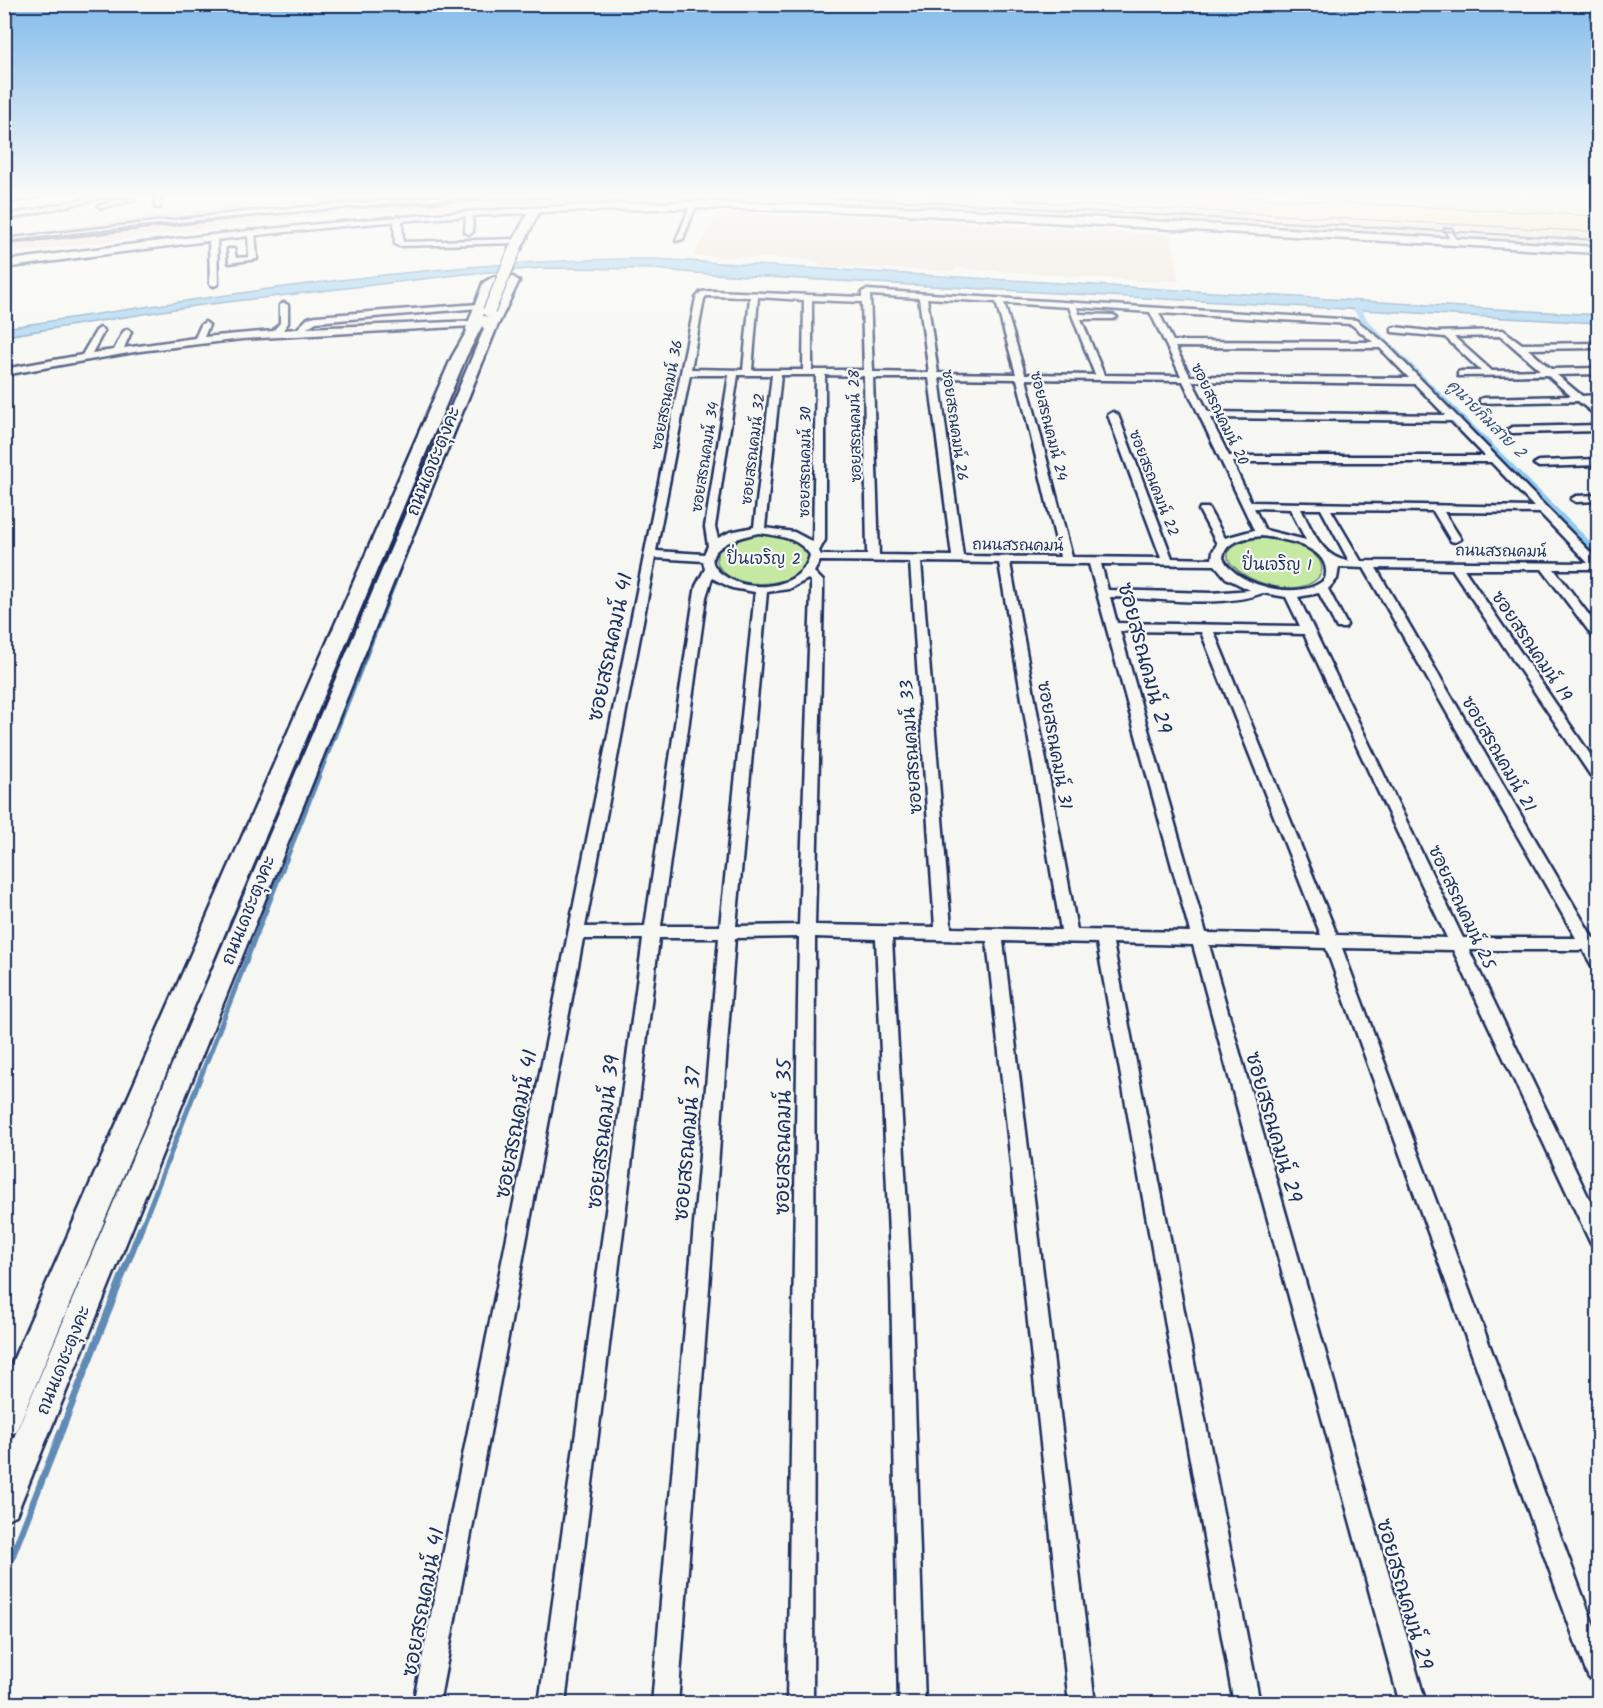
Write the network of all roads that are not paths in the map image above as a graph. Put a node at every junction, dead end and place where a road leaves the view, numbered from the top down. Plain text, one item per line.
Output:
1 (214, 275) edge
2 (503, 275) edge
3 (214, 284) dead end
4 (754, 295) junction
5 (923, 295) junction
6 (865, 296) junction
7 (808, 298) junction
8 (999, 299) junction
9 (284, 305) dead end
10 (1072, 305) junction
11 (1153, 309) junction
12 (1076, 316) junction
13 (1113, 317) dead end
14 (481, 319) junction
15 (205, 325) dead end
16 (231, 325) dead end
17 (1395, 330) dead end
18 (100, 331) dead end
19 (300, 331) junction
20 (127, 333) dead end
21 (276, 333) junction
22 (1447, 335) junction
23 (232, 337) junction
24 (199, 340) junction
25 (1170, 344) junction
26 (1382, 345) junction
27 (1599, 345) edge
28 (1521, 347) junction
29 (118, 351) junction
30 (86, 356) junction
31 (1599, 370) edge
32 (4, 372) edge
33 (686, 372) junction
34 (734, 372) junction
35 (747, 372) junction
36 (777, 372) junction
37 (1551, 372) junction
38 (807, 373) junction
39 (821, 373) junction
40 (1489, 373) junction
41 (869, 374) junction
42 (1461, 374) dead end
43 (933, 375) junction
44 (1021, 376) junction
45 (1100, 377) junction
46 (1186, 378) junction
47 (1417, 381) junction
48 (1599, 398) edge
49 (1581, 399) junction
50 (1482, 401) dead end
51 (1599, 414) edge
52 (1113, 415) dead end
53 (1204, 415) junction
54 (1454, 418) junction
55 (1599, 429) edge
56 (1512, 430) dead end
57 (1225, 459) junction
58 (1494, 459) junction
59 (1599, 462) edge
60 (1539, 464) dead end
61 (1599, 498) edge
62 (1576, 499) dead end
63 (1248, 505) junction
64 (1294, 506) junction
65 (1324, 506) junction
66 (1436, 508) junction
67 (1204, 510) dead end
68 (1543, 510) junction
69 (759, 530) junction
70 (1261, 532) junction
71 (1455, 539) dead end
72 (1222, 543) junction
73 (714, 546) junction
74 (1316, 548) junction
75 (652, 554) junction
76 (873, 559) junction
77 (915, 559) junction
78 (958, 560) junction
79 (1004, 560) junction
80 (814, 561) junction
81 (1067, 561) junction
82 (1094, 561) junction
83 (1168, 562) junction
84 (1219, 562) junction
85 (1331, 563) junction
86 (709, 564) junction
87 (1363, 565) junction
88 (1456, 566) junction
89 (1599, 566) edge
90 (1546, 567) junction
91 (1321, 588) junction
92 (761, 590) junction
93 (1261, 590) junction
94 (1104, 593) junction
95 (1291, 594) junction
96 (358, 620) junction
97 (1341, 625) dead end
98 (1114, 627) junction
99 (1206, 628) junction
100 (1310, 630) junction
101 (1599, 635) edge
102 (1599, 776) edge
103 (807, 931) junction
104 (652, 932) junction
105 (884, 932) junction
106 (576, 933) junction
107 (727, 933) junction
108 (943, 933) junction
109 (994, 934) junction
110 (1070, 936) junction
111 (1104, 937) junction
112 (1198, 939) junction
113 (1331, 940) junction
114 (1457, 944) junction
115 (1594, 944) edge
116 (1599, 961) edge
117 (177, 1018) junction
118 (203, 1020) junction
119 (1599, 1237) edge
120 (4, 1420) edge
121 (4, 1503) edge
122 (1599, 1669) edge
123 (426, 1704) edge
124 (552, 1704) edge
125 (665, 1704) edge
126 (800, 1704) edge
127 (912, 1704) edge
128 (1082, 1704) edge
129 (1247, 1704) edge
130 (1413, 1704) edge

1 - 3 street
2 - 14 main road, ถนนเดชะตุงคะ, bridge
4 - 7 street, ซอยสรณคมน์ 36
4 - 33 street, ซอยสรณคมน์ 36
4 - 35 street
5 - 6 street, ซอยสรณคมน์ 36
5 - 8 street, ซอยสรณคมน์ 36
5 - 43 street, ซอยสรณคมน์ 26
6 - 7 street, ซอยสรณคมน์ 36
6 - 41 street, ซอยสรณคมน์ 28
7 - 38 street
8 - 10 street, ซอยสรณคมน์ 36
8 - 44 street, ซอยสรณคมน์ 24
9 - 21 street
10 - 11 street, ซอยสรณคมน์ 36
10 - 12 street
11 - 25 street, ซอยสรณคมน์ 20
11 - 26 street, ซอยสรณคมน์ 36
12 - 13 street
12 - 45 street
14 - 19 street
14 - 19 street
14 - 96 main road, ถนนเดชะตุงคะ
15 - 24 street
16 - 23 street
17 - 22 street
18 - 30 street
19 - 21 street
20 - 29 street
21 - 23 street
22 - 28 street
22 - 40 street
23 - 24 street
24 - 29 street
25 - 26 street
25 - 46 street, ซอยสรณคมน์ 20
26 - 47 street
27 - 28 street
28 - 37 street
29 - 30 street
30 - 32 street
31 - 37 street
33 - 34 street
33 - 75 street, ซอยสรณคมน์ 36
34 - 35 street
34 - 73 street, ซอยสรณคมน์ 34
35 - 36 street
36 - 38 street
36 - 69 street, ซอยสรณคมน์ 32
37 - 40 street
37 - 49 street
38 - 39 street
39 - 41 street
39 - 80 street, ซอยสรณคมน์ 30
40 - 42 street
41 - 43 street
41 - 76 street, ซอยสรณคมน์ 28
43 - 44 street
43 - 78 street, ซอยสรณคมน์ 26
44 - 45 street
44 - 81 street, ซอยสรณคมน์ 24
45 - 46 street
46 - 47 street
46 - 53 street, ซอยสรณคมน์ 20
47 - 54 street
48 - 49 street
49 - 50 street
49 - 51 street
52 - 83 street, ซอยสรณคมน์ 22
53 - 54 street
53 - 57 street, ซอยสรณคมน์ 20
54 - 58 street
55 - 56 street
57 - 58 street
57 - 63 street, ซอยสรณคมน์ 20
58 - 68 street
59 - 60 street
61 - 62 street
63 - 64 street
63 - 70 street, ซอยสรณคมน์ 20
64 - 65 street
64 - 74 street
65 - 66 street
65 - 87 street, ซอยสรณคมน์ 21
66 - 68 street
66 - 71 street
67 - 72 street
68 - 89 street
69 - 73 street
69 - 80 street
70 - 72 street
70 - 74 street
72 - 84 street
73 - 86 street
74 - 85 street
75 - 86 street, ถนนสรณคมน์
75 - 106 street, ซอยสรณคมน์ 41
76 - 77 street, ถนนสรณคมน์
76 - 80 street, ถนนสรณคมน์
77 - 78 street, ถนนสรณคมน์
77 - 108 street, ซอยสรณคมน์ 33
78 - 79 street, ถนนสรณคมน์
79 - 81 street, ถนนสรณคมน์
79 - 110 street, ซอยสรณคมน์ 31
80 - 92 street, ถนนสรณคมน์
80 - 103 street, ซอยสรณคมน์ 35
81 - 82 street, ถนนสรณคมน์
82 - 83 street, ถนนสรณคมน์
82 - 94 street, ซอยสรณคมน์ 29
83 - 84 street, ถนนสรณคมน์
84 - 93 street
85 - 87 street, ถนนสรณคมน์
85 - 91 street
86 - 92 street, ถนนสรณคมน์
86 - 104 street, ซอยสรณคมน์ 39
87 - 88 street, ถนนสรณคมน์
87 - 115 street, ซอยสรณคมน์ 21
88 - 90 street, ถนนสรณคมน์
88 - 102 street, ซอยสรณคมน์ 19
89 - 90 street, ถนนสรณคมน์
90 - 101 street
91 - 95 street
91 - 97 street
92 - 107 street, ซอยสรณคมน์ 37
93 - 94 street
93 - 95 street
94 - 98 street, ซอยสรณคมน์ 29
95 - 100 street, ซอยสรณคมน์ 25
96 - 117 main road, ถนนเดชะตุงคะ
96 - 118 main road, ถนนเดชะตุงคะ
98 - 99 street
98 - 112 street, ซอยสรณคมน์ 29
99 - 100 street
99 - 113 street
100 - 114 street, ซอยสรณคมน์ 25
103 - 105 street
103 - 107 street
103 - 126 street, ซอยสรณคมน์ 35
104 - 106 street
104 - 107 street
104 - 124 street, ซอยสรณคมน์ 39
105 - 108 street
105 - 127 street
106 - 123 street, ซอยสรณคมน์ 41
107 - 125 street, ซอยสรณคมน์ 37
108 - 109 street
109 - 110 street
109 - 128 street
110 - 111 street
111 - 112 street
111 - 129 street
112 - 113 street
112 - 130 street, ซอยสรณคมน์ 29
113 - 114 street
113 - 122 street
114 - 115 street
114 - 119 street, ซอยสรณคมน์ 25
115 - 116 street, ซอยสรณคมน์ 21
117 - 118 main road
117 - 120 main road, ถนนเดชะตุงคะ
118 - 121 main road, ถนนเดชะตุงคะ

